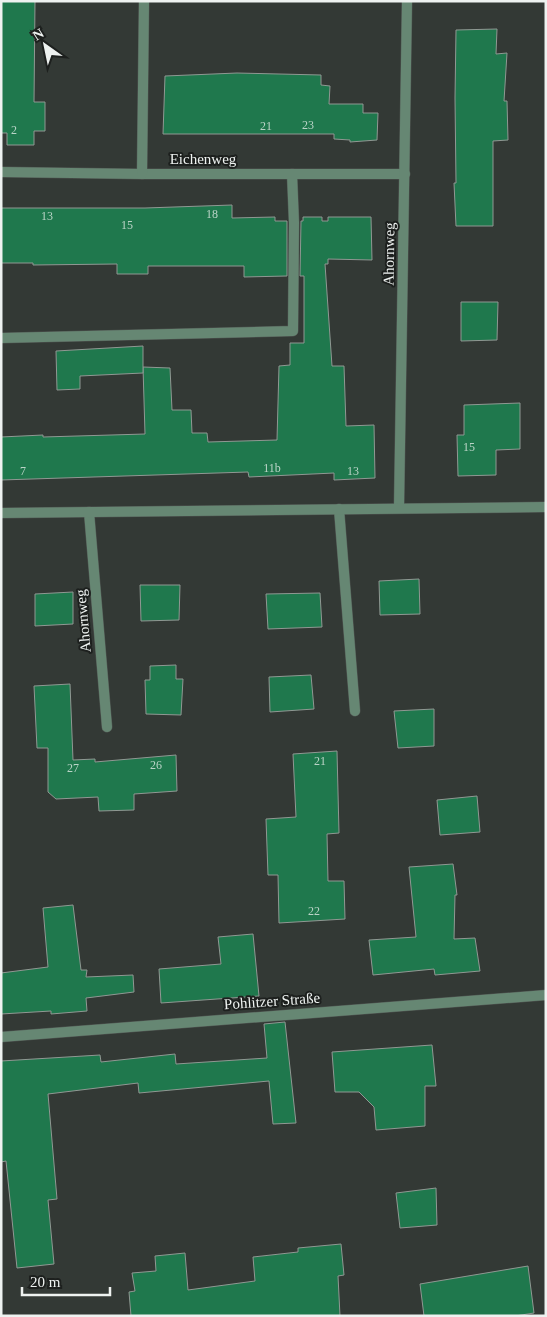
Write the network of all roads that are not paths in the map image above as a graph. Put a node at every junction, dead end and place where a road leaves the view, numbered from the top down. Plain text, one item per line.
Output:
1 (144, 1) edge
2 (407, 1) edge
3 (1, 172) edge
4 (142, 174) junction
5 (292, 174) junction
6 (405, 174) junction
7 (1, 338) edge
8 (546, 506) edge
9 (399, 508) junction
10 (339, 509) junction
11 (89, 512) junction
12 (1, 513) edge
13 (355, 711) dead end
14 (107, 727) dead end
15 (546, 995) edge
16 (1, 1037) edge

1 - 4 street
2 - 6 street, Ahornweg
3 - 4 street, Eichenweg
4 - 5 street, Eichenweg
5 - 6 street, Eichenweg
5 - 7 street
6 - 9 street, Ahornweg
8 - 9 street
9 - 10 street
10 - 11 street
10 - 13 street
11 - 12 street
11 - 14 street, Ahornweg
15 - 16 street, Pohlitzer Straße

